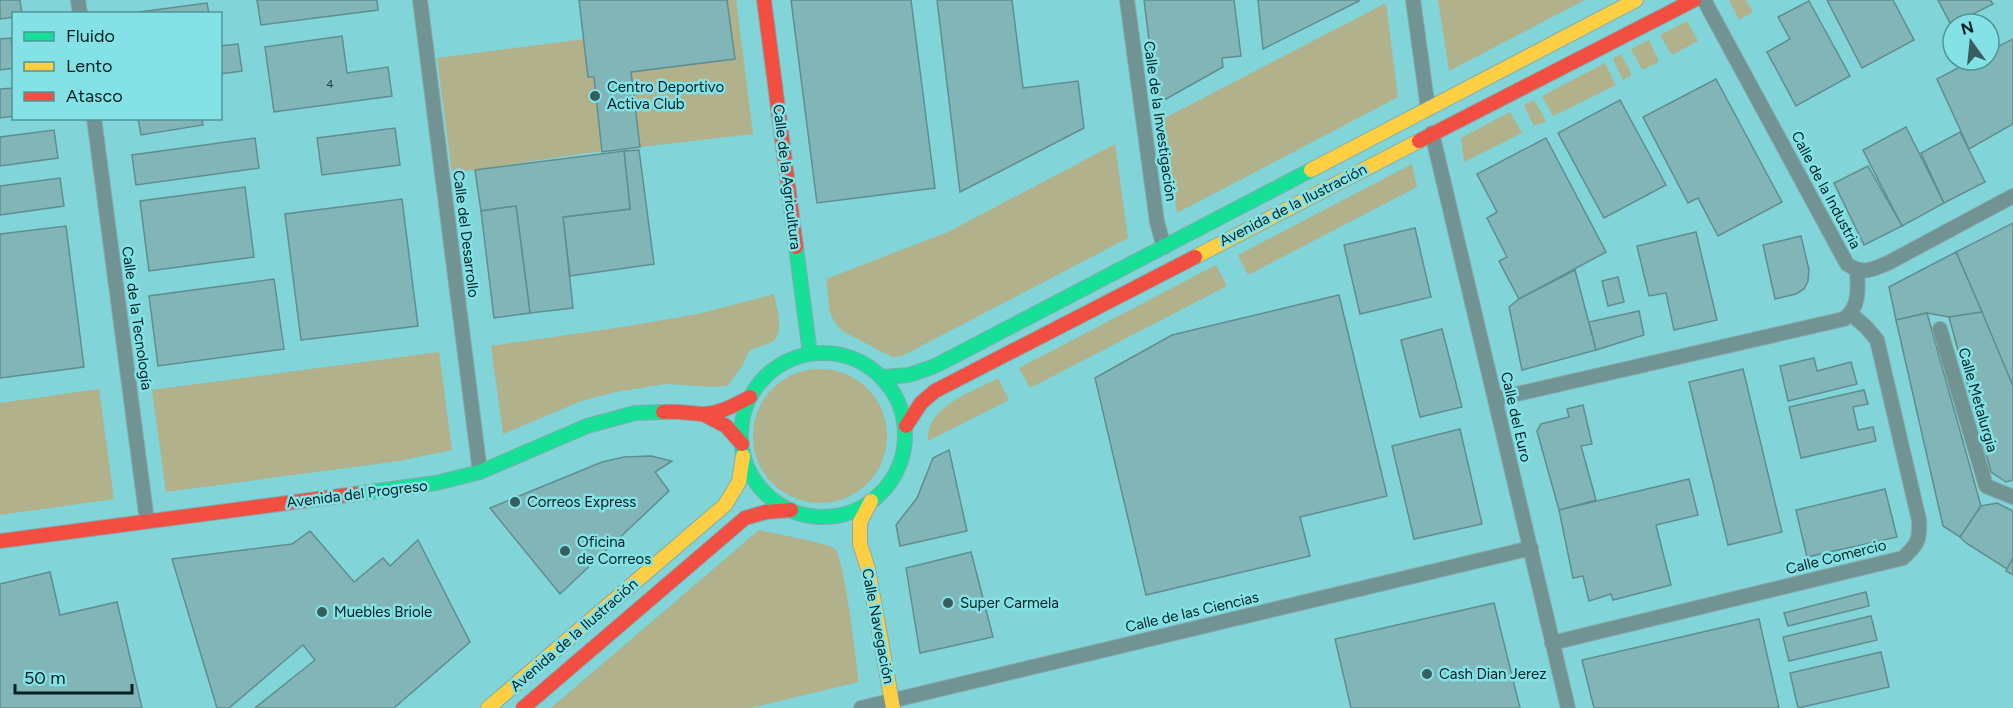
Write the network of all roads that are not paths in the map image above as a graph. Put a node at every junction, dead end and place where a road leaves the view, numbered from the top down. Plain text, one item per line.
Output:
1 (420, 0) edge
2 (764, 0) edge
3 (1127, 0) edge
4 (1413, 0) edge
5 (1636, 0) edge
6 (1694, 0) edge
7 (1704, 0) edge
8 (1428, 109) junction
9 (94, 120) edge
10 (1432, 133) junction
11 (2013, 196) edge
12 (1164, 247) junction
13 (1857, 271) junction
14 (1851, 314) junction
15 (1940, 329) dead end
16 (810, 354) junction
17 (883, 377) junction
18 (750, 397) junction
19 (1495, 399) junction
20 (703, 414) junction
21 (906, 426) junction
22 (742, 449) junction
23 (480, 472) junction
24 (2013, 497) edge
25 (872, 501) junction
26 (792, 510) junction
27 (825, 517) junction
28 (147, 521) junction
29 (0, 541) edge
30 (860, 544) junction
31 (1531, 548) junction
32 (1552, 643) junction
33 (893, 704) edge
34 (488, 708) edge
35 (523, 708) edge
36 (861, 708) edge
37 (1568, 708) edge

1 - 23 street, Calle del Desarrollo
2 - 16 street, Calle de la Agricultura
3 - 12 street, Calle de la Investigación
4 - 8 street
5 - 8 street, Avenida de la Ilustración
6 - 10 street, Avenida de la Ilustración
7 - 13 street, Calle de la Industria
8 - 12 street, Avenida de la Ilustración
9 - 28 street, Calle de la Tecnología
10 - 19 street, Calle del Euro
10 - 21 street, Avenida de la Ilustración
11 - 13 street, Calle de la Industria
12 - 17 street, Avenida de la Ilustración
13 - 14 street
14 - 19 street
14 - 32 street, Calle Comercio
15 - 24 street, Calle Metalurgia
16 - 17 street
16 - 18 street
17 - 21 street
18 - 20 street, Avenida del Progreso
18 - 22 street
19 - 31 street, Calle del Euro
20 - 22 street, Avenida del Progreso
20 - 23 street, Avenida del Progreso
21 - 25 street
22 - 26 street
22 - 34 street, Avenida de la Ilustración
23 - 28 street, Avenida del Progreso
25 - 27 street
25 - 30 street, Calle Navegación
26 - 27 street
26 - 35 street, Avenida de la Ilustración
27 - 30 street, Calle Navegación
28 - 29 street, Avenida del Progreso
30 - 33 street, Calle Navegación
31 - 32 street, Calle del Euro
31 - 33 street, Calle de las Ciencias
32 - 37 street, Calle del Euro
33 - 36 street, Calle de las Ciencias

